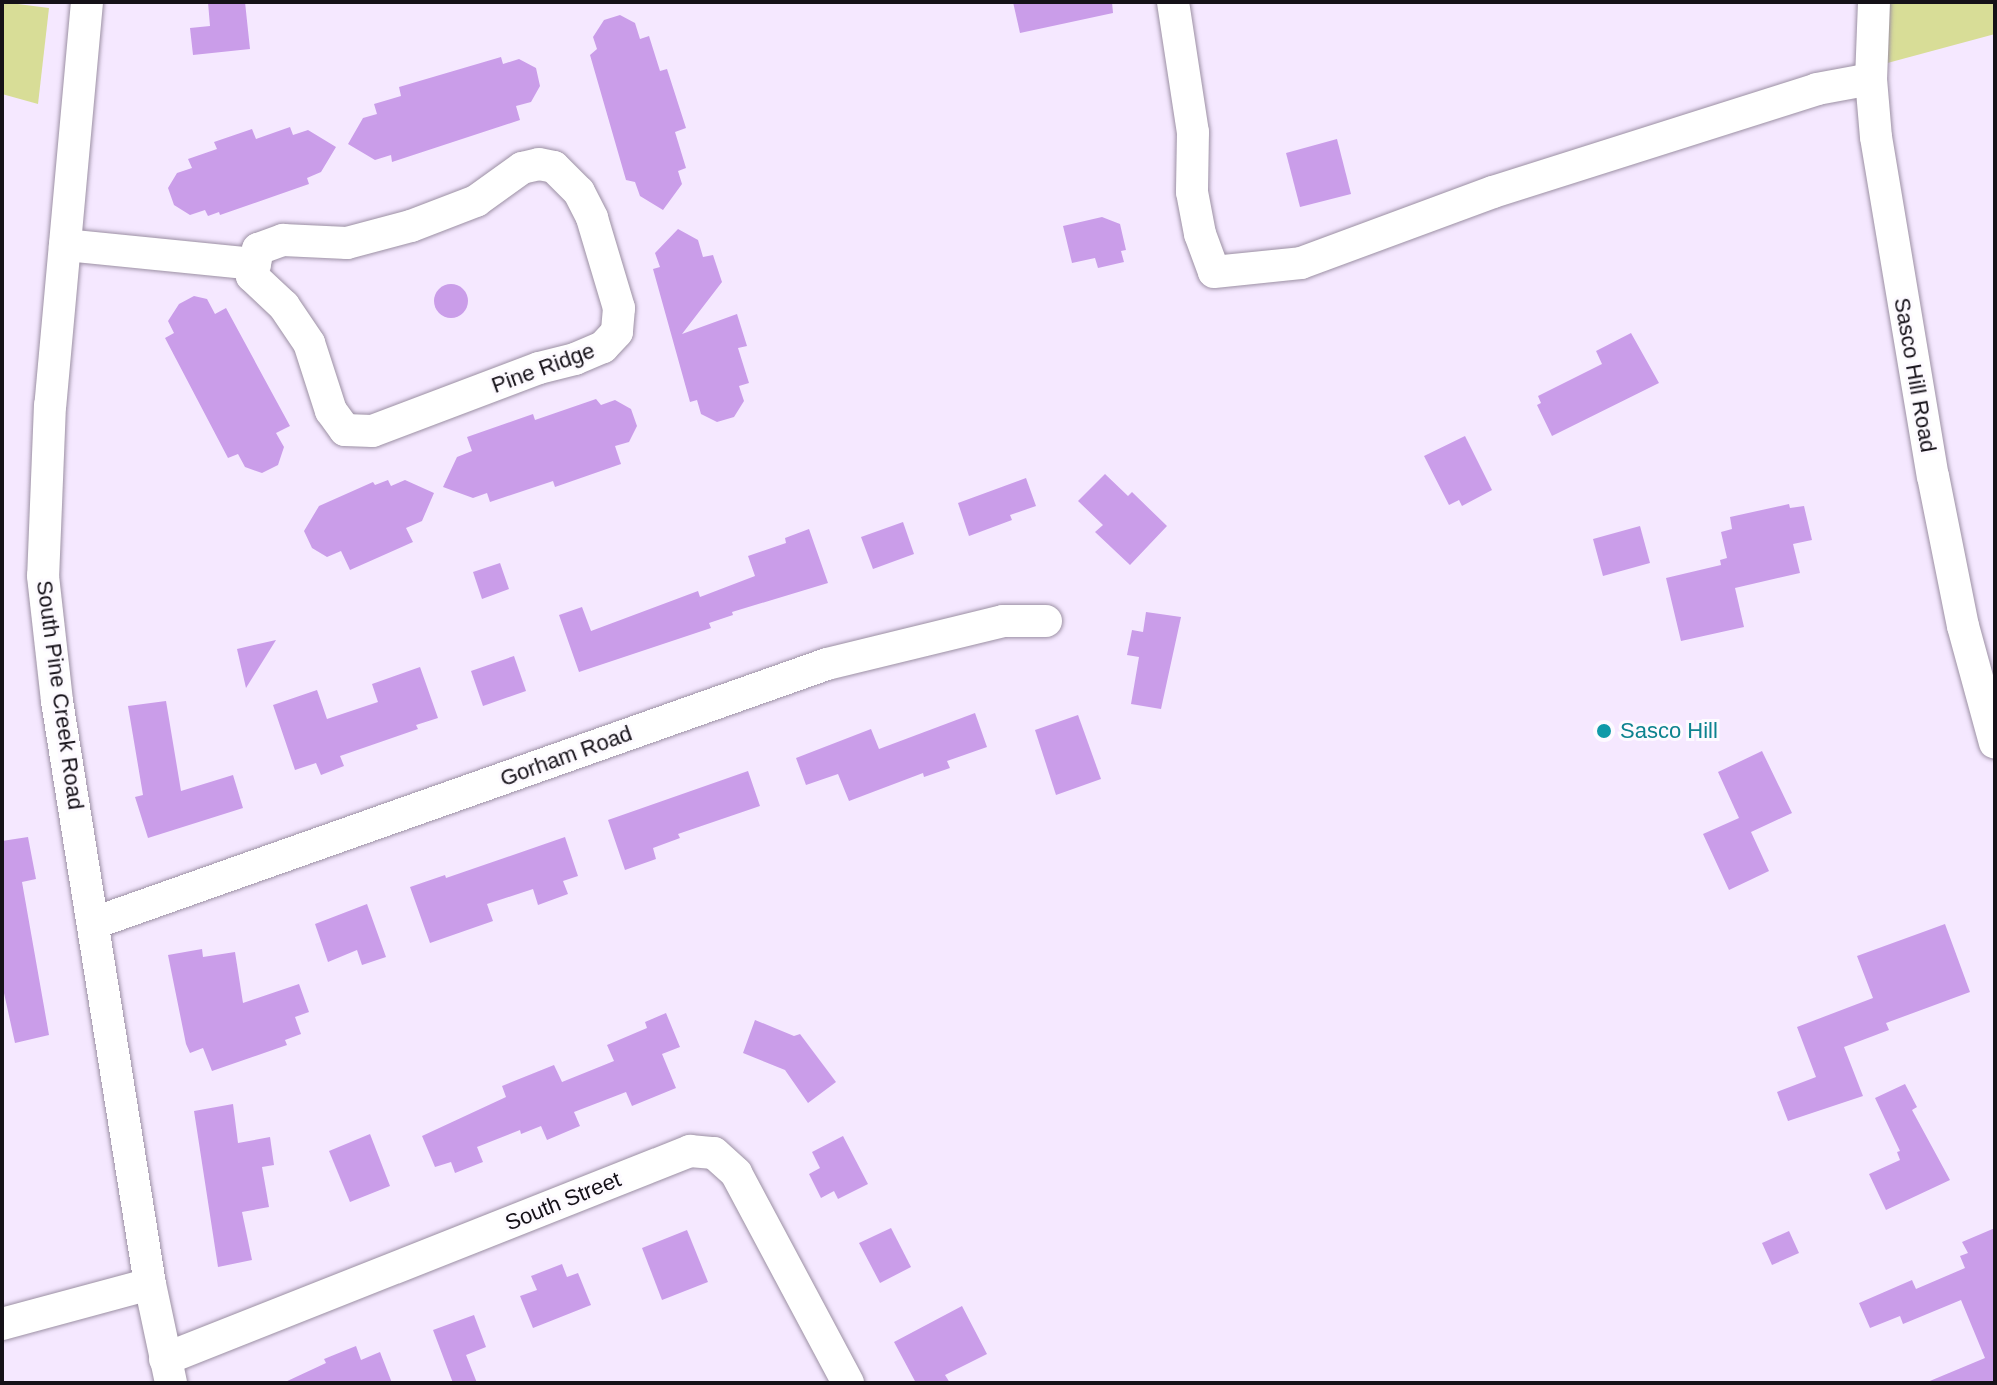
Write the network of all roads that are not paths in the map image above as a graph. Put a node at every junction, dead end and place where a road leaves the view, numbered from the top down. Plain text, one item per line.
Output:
1 (87, 2) edge
2 (1173, 2) edge
3 (1874, 2) edge
4 (1871, 79) junction
5 (65, 245) junction
6 (255, 264) junction
7 (1046, 621) dead end
8 (1995, 743) edge
9 (94, 923) junction
10 (150, 1284) junction
11 (2, 1324) edge
12 (168, 1371) edge
13 (848, 1383) edge

1 - 5 street, South Pine Creek Road
2 - 4 street
3 - 4 street, Sasco Hill Road
4 - 8 street, Sasco Hill Road
5 - 6 street
5 - 9 street, South Pine Creek Road
6 - 6 street, Pine Ridge
7 - 9 street, Gorham Road
9 - 10 street, South Pine Creek Road
10 - 11 street
10 - 12 street, South Pine Creek Road
12 - 13 street, South Street

